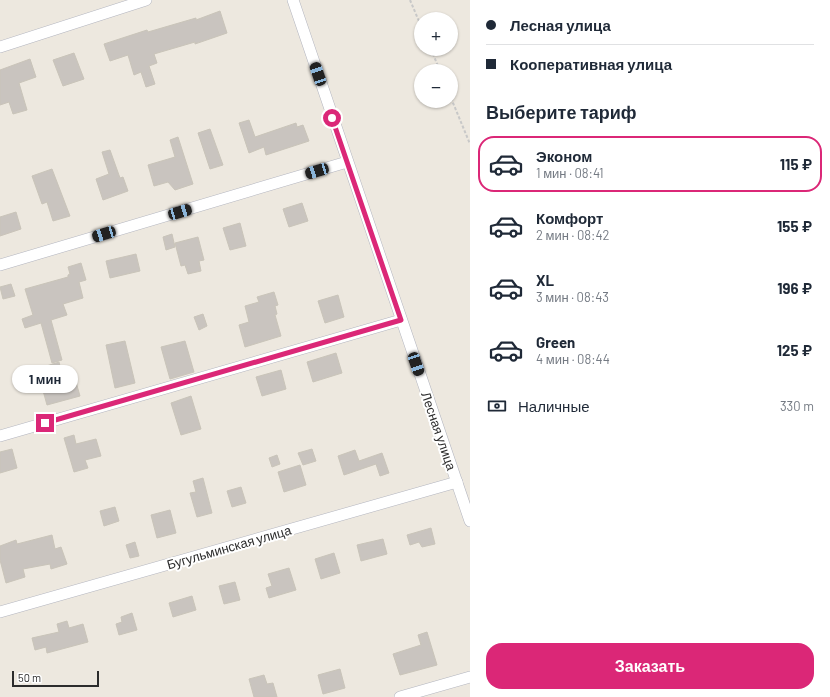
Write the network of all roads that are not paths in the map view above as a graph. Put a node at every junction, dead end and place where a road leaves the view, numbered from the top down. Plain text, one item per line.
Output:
1 (146, 0) edge
2 (293, 0) edge
3 (0, 47) edge
4 (347, 162) junction
5 (0, 265) edge
6 (401, 320) junction
7 (0, 436) edge
8 (457, 482) junction
9 (470, 521) edge
10 (0, 612) edge
11 (470, 677) edge
12 (400, 697) edge

1 - 3 street
2 - 4 street, Лесная улица
4 - 5 street
4 - 6 street, Лесная улица
6 - 7 street
6 - 8 street, Лесная улица
8 - 9 street, Лесная улица
8 - 10 street, Бугульминская улица
11 - 12 street

